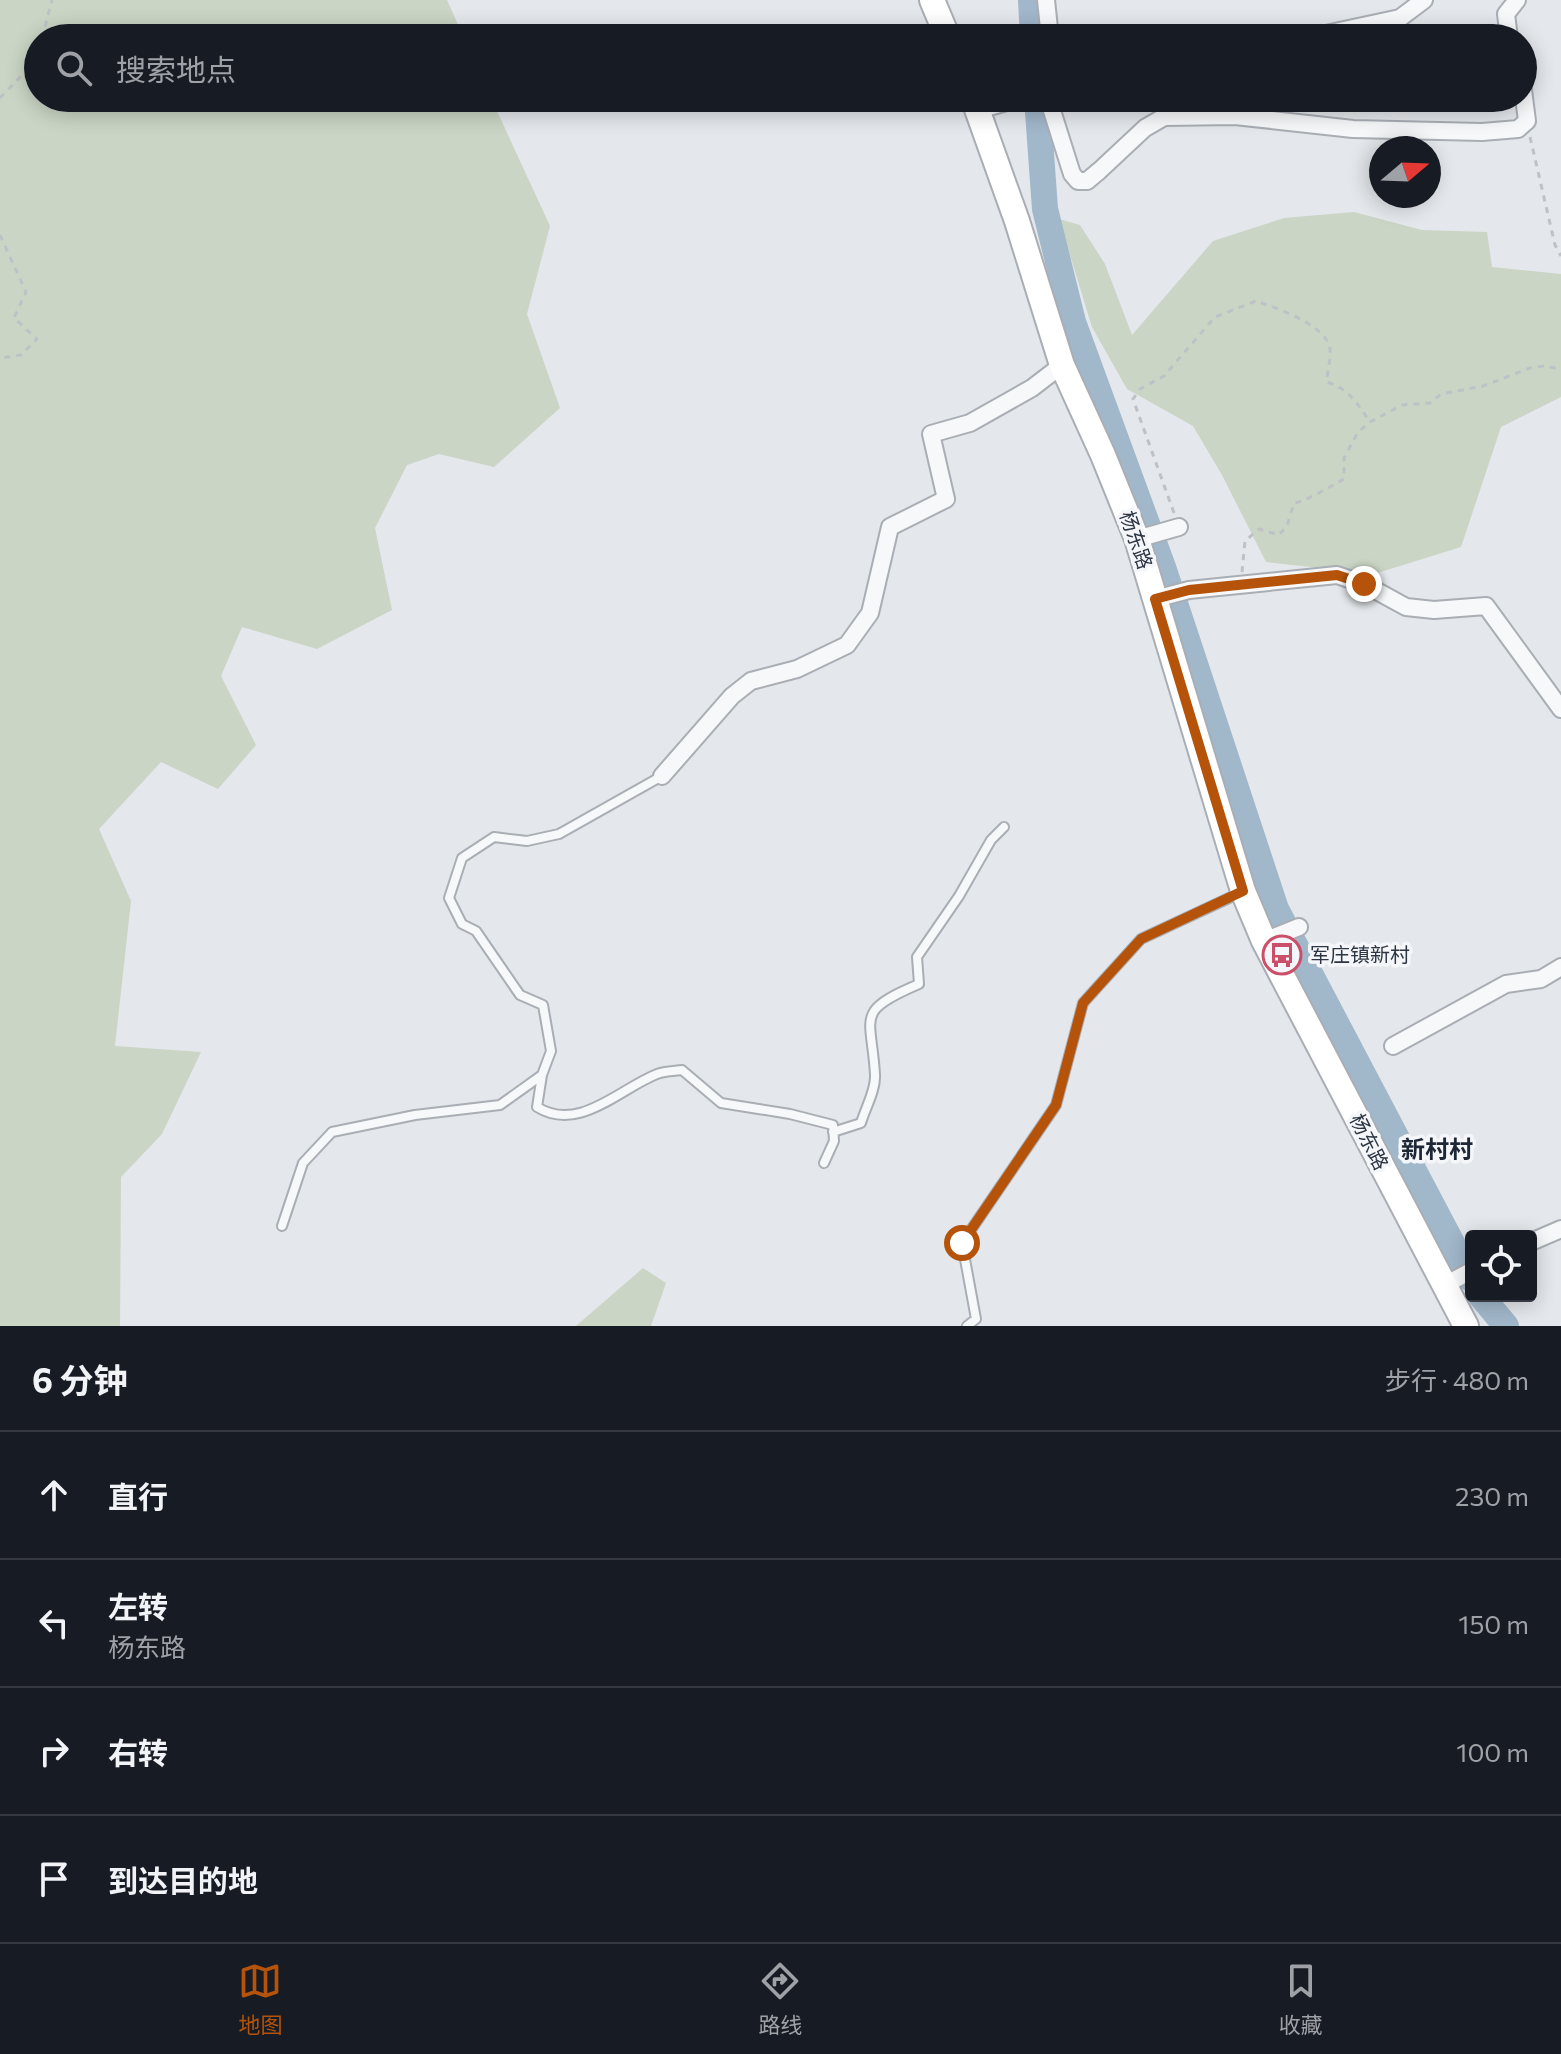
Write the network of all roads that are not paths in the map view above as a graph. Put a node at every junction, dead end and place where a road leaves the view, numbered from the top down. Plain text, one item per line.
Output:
1 (932, 0) edge
2 (1046, 0) edge
3 (1424, 0) edge
4 (1517, 0) edge
5 (942, 24) edge
6 (1049, 24) edge
7 (1372, 24) edge
8 (1507, 24) edge
9 (978, 112) edge
10 (1052, 112) edge
11 (1526, 112) edge
12 (1062, 365) junction
13 (1179, 527) road end
14 (1137, 539) junction
15 (1159, 597) junction
16 (1561, 709) edge
17 (662, 776) joint
18 (1004, 827) dead end
19 (1243, 891) junction
20 (1299, 927) dead end
21 (1264, 941) junction
22 (1561, 967) edge
23 (1393, 1046) dead end
24 (542, 1075) junction
25 (833, 1132) junction
26 (824, 1163) dead end
27 (282, 1226) dead end
28 (1561, 1229) edge
29 (1537, 1239) edge
30 (1465, 1274) edge
31 (1448, 1283) junction
32 (967, 1326) edge
33 (1466, 1326) edge

1 - 5 street
2 - 6 street
3 - 7 street
4 - 8 street
9 - 12 street, 杨东路
10 - 11 street
12 - 14 street, 杨东路
12 - 17 street
13 - 14 street
14 - 15 street, 杨东路
15 - 16 street
15 - 19 street, 杨东路
17 - 24 lane
18 - 25 lane
19 - 21 street, 杨东路
19 - 32 lane
20 - 21 street
21 - 31 street, 杨东路
22 - 23 street
24 - 25 lane
24 - 27 lane
25 - 26 lane
28 - 29 street
30 - 31 street
31 - 33 street, 杨东路

